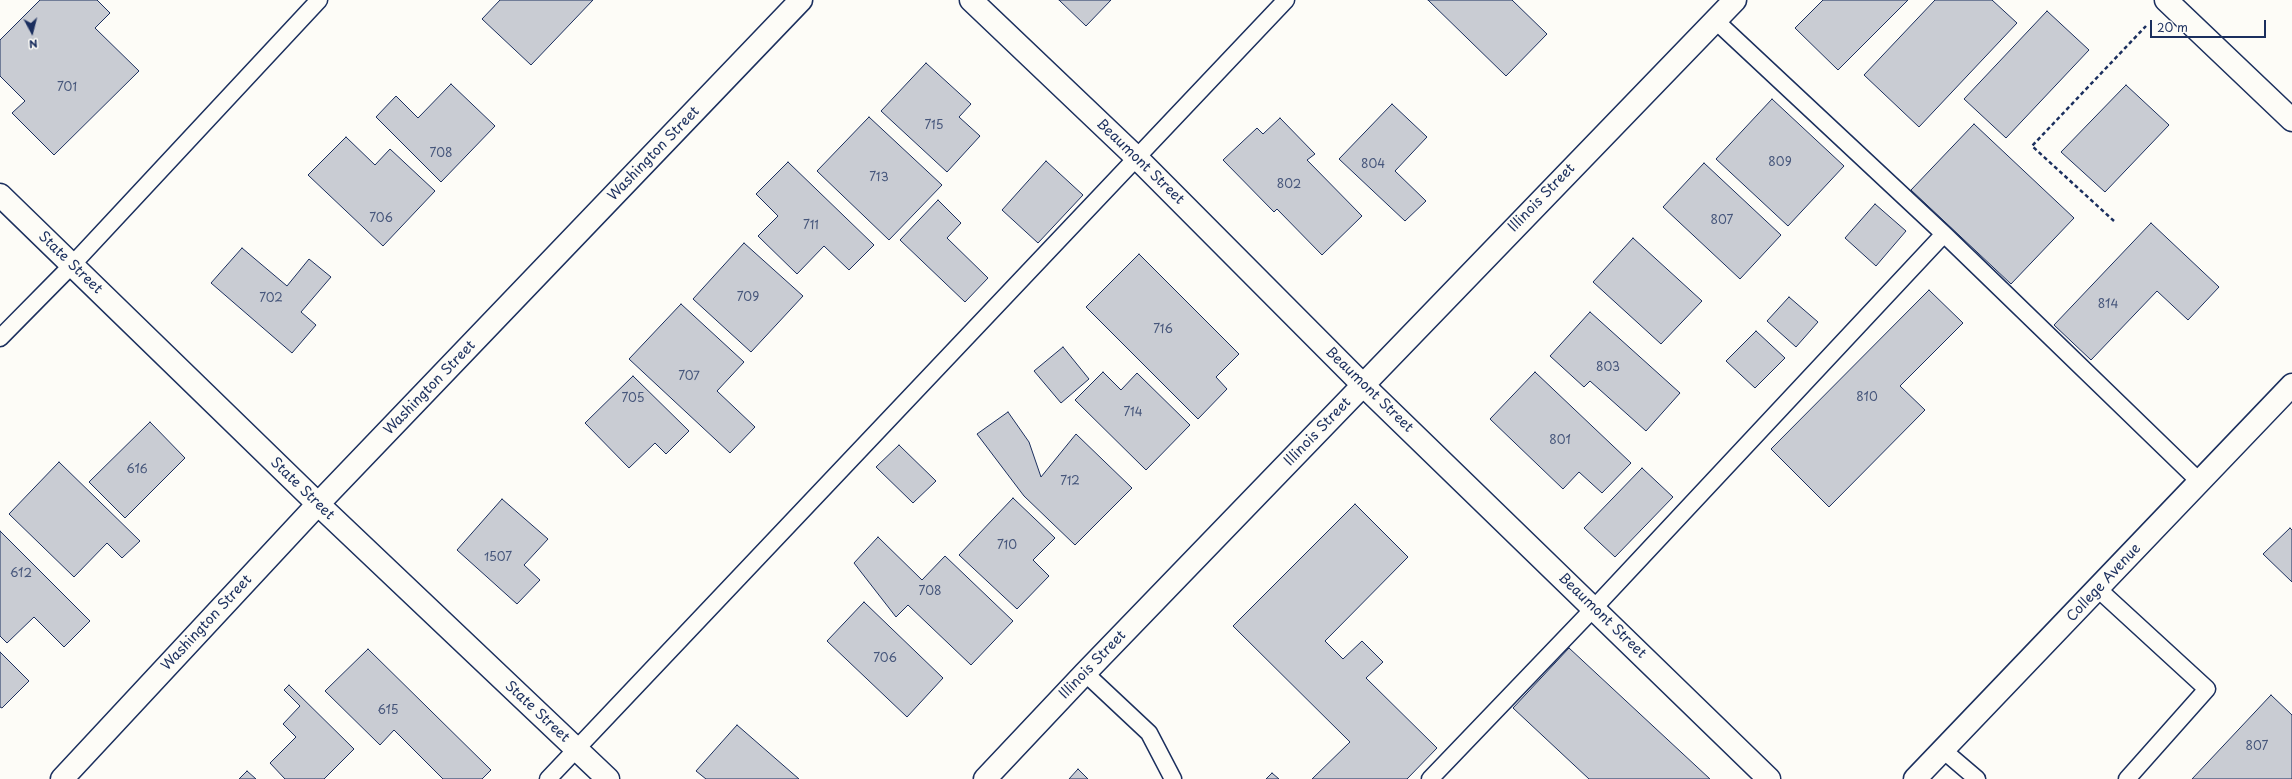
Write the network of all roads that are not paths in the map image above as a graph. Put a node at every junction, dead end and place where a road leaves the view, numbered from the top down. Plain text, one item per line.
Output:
1 (319, 0) edge
2 (801, 0) edge
3 (971, 0) edge
4 (1286, 0) edge
5 (1735, 0) edge
6 (2167, 1) edge
7 (1716, 20) junction
8 (2292, 120) edge
9 (1137, 158) junction
10 (0, 195) edge
11 (1944, 234) junction
12 (72, 265) junction
13 (0, 338) edge
14 (1363, 385) junction
15 (2292, 385) edge
16 (2200, 482) junction
17 (318, 504) junction
18 (2098, 588) junction
19 (1594, 608) junction
20 (1085, 673) junction
21 (576, 749) junction
22 (1943, 750) junction
23 (62, 779) edge
24 (548, 779) edge
25 (608, 779) edge
26 (985, 779) edge
27 (1173, 779) edge
28 (1430, 779) edge
29 (1769, 779) edge
30 (1915, 779) edge
31 (1977, 779) edge
32 (2127, 779) edge

1 - 12 lane
2 - 17 street, Washington Street
3 - 9 street, Beaumont Street
4 - 9 lane
5 - 7 street, Illinois Street
6 - 8 street
7 - 11 lane
7 - 14 street, Illinois Street
9 - 14 street, Beaumont Street
9 - 21 lane
10 - 12 street, State Street
11 - 16 lane
11 - 19 lane
12 - 13 lane
12 - 17 street, State Street
14 - 19 street, Beaumont Street
14 - 20 street, Illinois Street
15 - 16 street, College Avenue
16 - 18 street, College Avenue
17 - 21 street, State Street
17 - 23 street, Washington Street
18 - 22 street, College Avenue
18 - 32 lane
19 - 28 lane
19 - 29 street, Beaumont Street
20 - 26 street, Illinois Street
20 - 27 lane
21 - 24 lane
21 - 25 street, State Street
22 - 30 street, College Avenue
22 - 31 lane

